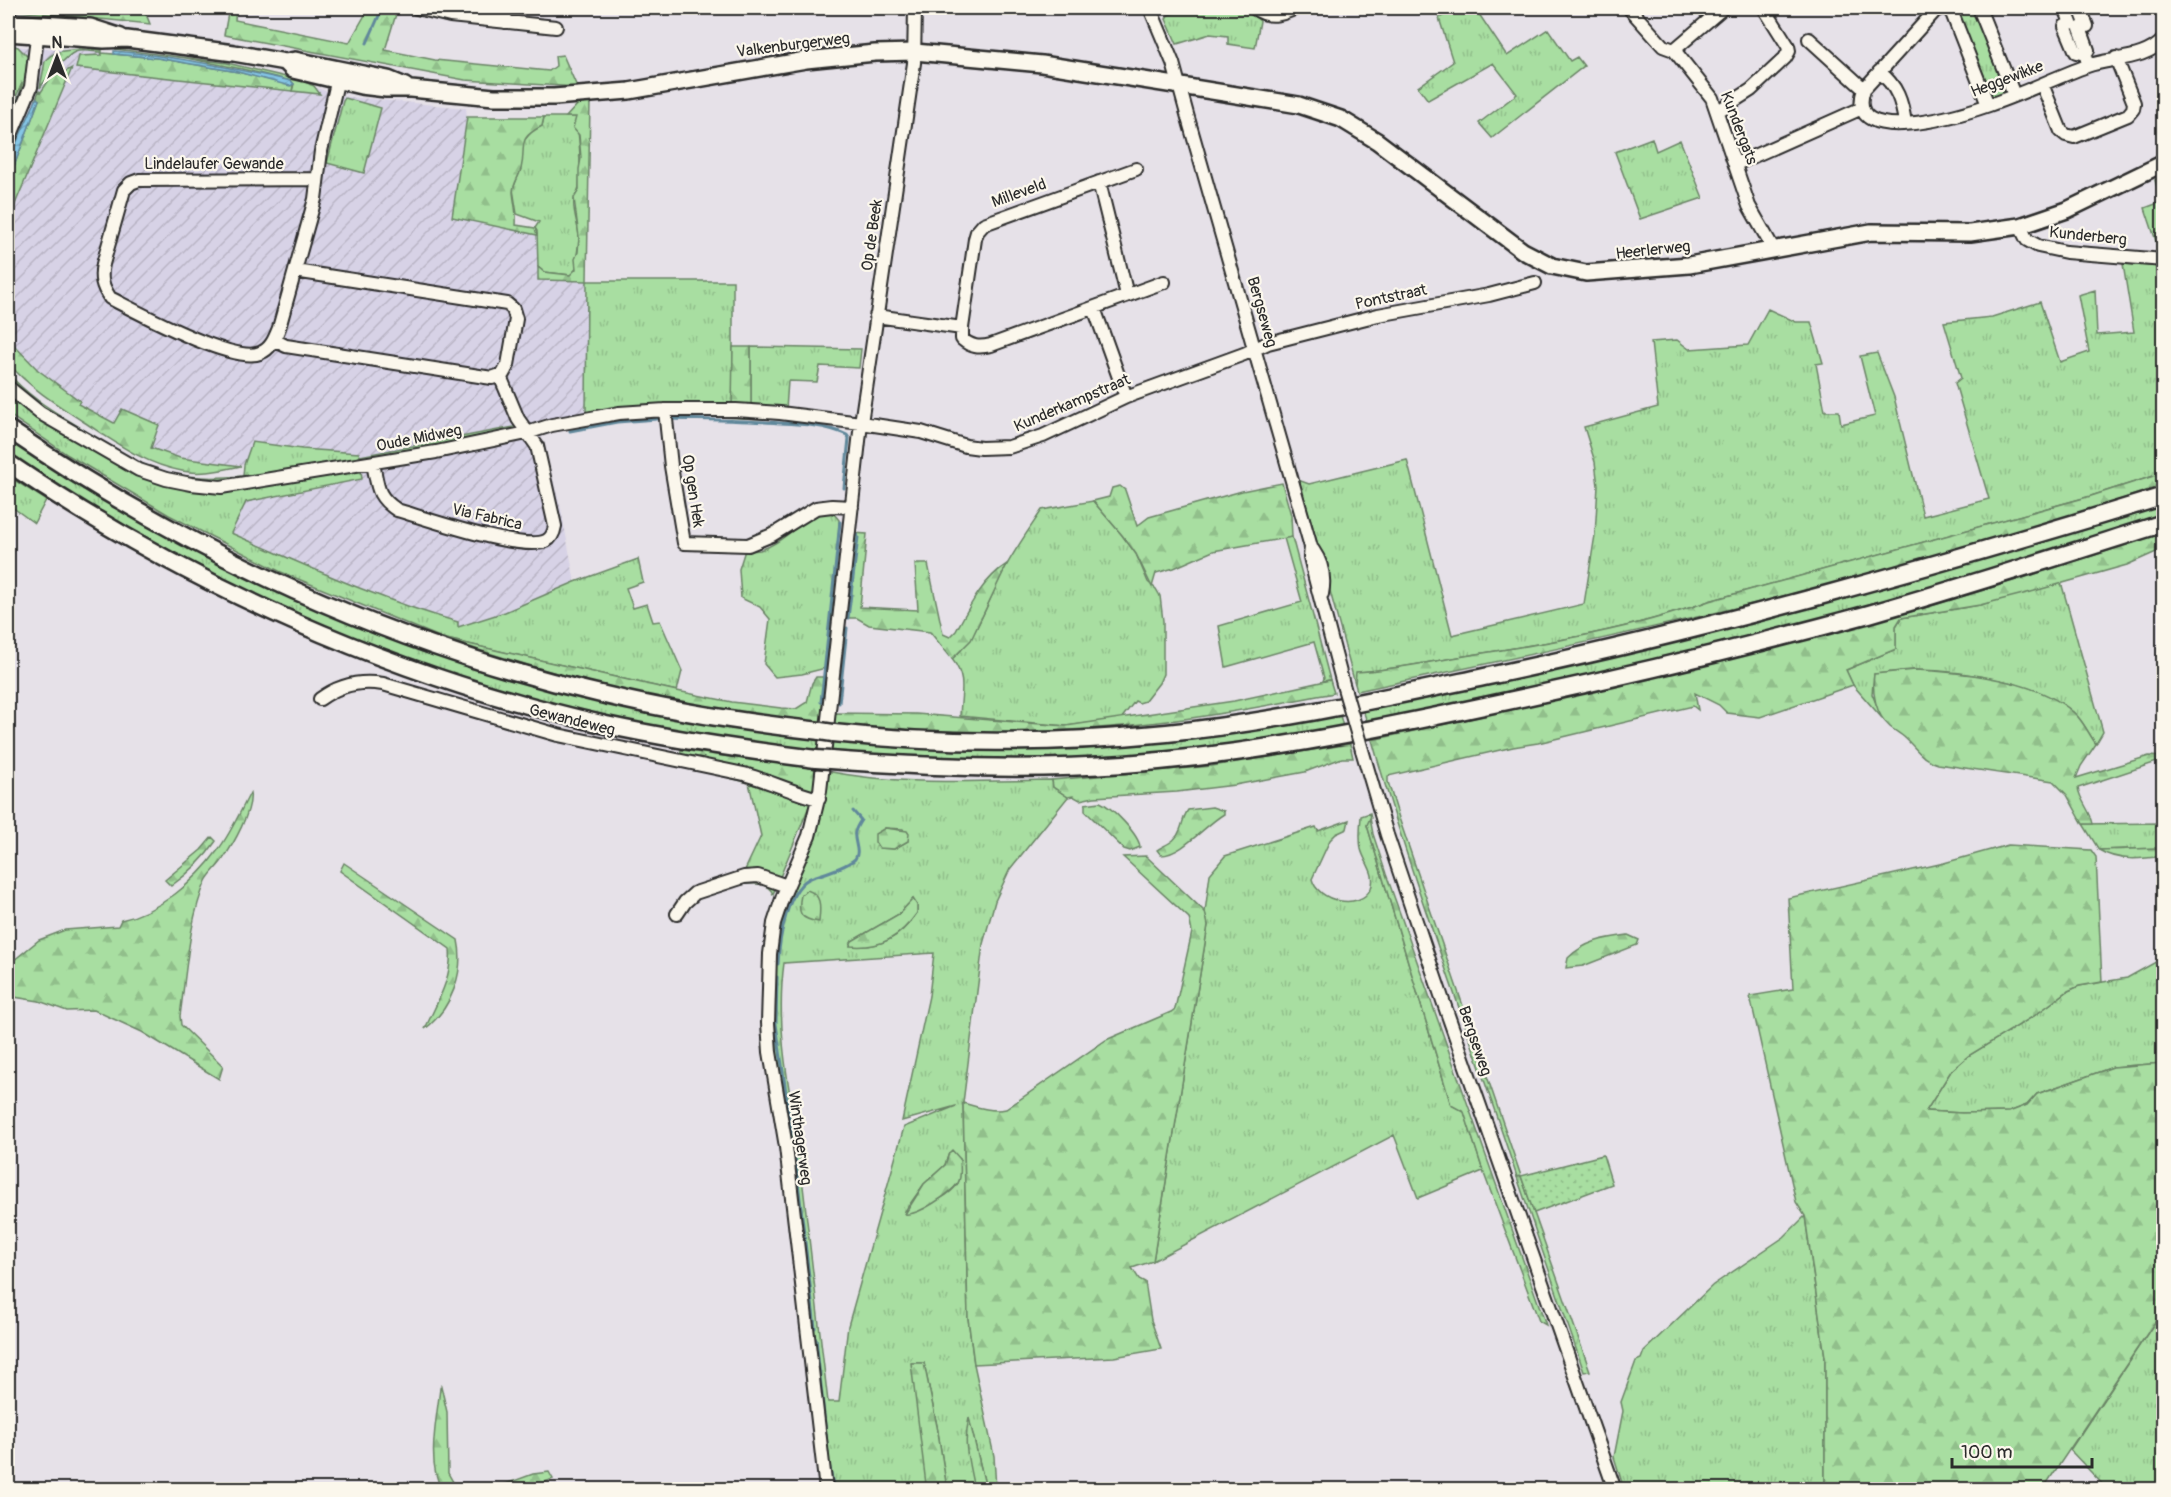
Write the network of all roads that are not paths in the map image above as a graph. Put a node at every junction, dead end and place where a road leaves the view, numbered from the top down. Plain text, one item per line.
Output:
1 (417, 8) edge
2 (506, 8) edge
3 (915, 8) edge
4 (1152, 8) edge
5 (1254, 8) edge
6 (1296, 8) edge
7 (1629, 8) edge
8 (1723, 8) edge
9 (1764, 8) edge
10 (1942, 8) edge
11 (1947, 8) edge
12 (1979, 8) edge
13 (2065, 8) edge
14 (2080, 8) edge
15 (8, 22) edge
16 (505, 22) junction
17 (556, 27) dead end
18 (38, 30) junction
19 (8, 33) edge
20 (1809, 39) dead end
21 (2163, 39) edge
22 (1674, 50) junction
23 (915, 52) junction
24 (2116, 58) junction
25 (2087, 59) junction
26 (1879, 72) junction
27 (339, 75) junction
28 (2042, 84) junction
29 (1181, 86) junction
30 (1864, 89) junction
31 (2014, 95) junction
32 (1988, 105) junction
33 (1862, 108) junction
34 (1718, 111) junction
35 (1905, 123) junction
36 (8, 142) edge
37 (2163, 163) edge
38 (1736, 164) junction
39 (1136, 168) dead end
40 (317, 179) junction
41 (1099, 182) junction
42 (2020, 226) junction
43 (1774, 250) junction
44 (2163, 260) edge
45 (295, 271) junction
46 (1164, 282) dead end
47 (1535, 283) dead end
48 (1126, 295) junction
49 (1094, 308) junction
50 (876, 316) junction
51 (962, 328) junction
52 (274, 339) junction
53 (1256, 350) junction
54 (500, 376) junction
55 (8, 387) edge
56 (1126, 397) junction
57 (665, 411) junction
58 (861, 423) junction
59 (8, 429) edge
60 (527, 433) junction
61 (8, 463) edge
62 (373, 463) junction
63 (2163, 496) edge
64 (852, 507) junction
65 (2163, 523) edge
66 (320, 699) dead end
67 (819, 798) junction
68 (787, 886) junction
69 (677, 914) dead end
70 (825, 1490) edge
71 (1615, 1490) edge

1 - 16 street
2 - 16 street
3 - 23 street, Op de Beek
4 - 29 street, Bergseweg
5 - 6 street
7 - 22 street, Kundergats
8 - 22 street
9 - 34 street
10 - 26 street
11 - 32 street
12 - 31 street
13 - 25 street
14 - 25 street
15 - 18 main road, Valkenburgerweg
16 - 17 street
18 - 19 main road, Valkenburgerweg
18 - 27 main road, Valkenburgerweg
18 - 36 street
20 - 30 street
21 - 24 street, Heggewikke
22 - 34 street, Kundergats
23 - 27 main road, Valkenburgerweg
23 - 29 main road, Valkenburgerweg
23 - 50 street, Op de Beek
24 - 25 street, Heggewikke
24 - 28 street
25 - 28 street, Heggewikke
26 - 30 street
26 - 35 street
27 - 40 street, Lindelaufer Gewande
28 - 31 street, Heggewikke
29 - 43 main road, Heerlerweg
29 - 53 street, Bergseweg
30 - 33 street
31 - 32 street, Heggewikke
32 - 35 street, Heggewikke
33 - 35 street, Heggewikke
33 - 38 street
34 - 38 street, Kundergats
37 - 42 main road, Heerlerweg
38 - 43 street, Kundergats
39 - 41 street, Milleveld
40 - 45 street, Lindelaufer Gewande
40 - 52 street, Lindelaufer Gewande
41 - 48 street
41 - 51 street, Milleveld
42 - 43 main road, Heerlerweg
42 - 44 street, Kunderberg
45 - 52 street, Lindelaufer Gewande
45 - 54 street
46 - 48 street
47 - 53 street, Pontstraat
48 - 49 street
49 - 51 street
49 - 56 street
50 - 51 street
50 - 58 street, Op de Beek
52 - 54 street
53 - 56 street, Kunderkampstraat
53 - 71 street, Bergseweg, bridge
54 - 60 street
55 - 62 street, Oude Midweg
56 - 58 street, Kunderkampstraat
57 - 58 street, Oude Midweg
57 - 60 street, Oude Midweg
57 - 64 street, Op gen Hek
58 - 64 street
59 - 63 highway
60 - 62 street, Oude Midweg
60 - 62 street, Via Fabrica
61 - 65 highway
64 - 67 street
66 - 67 street, Gewandeweg
67 - 68 street, Winthagerweg
68 - 69 street
68 - 70 street, Winthagerweg

